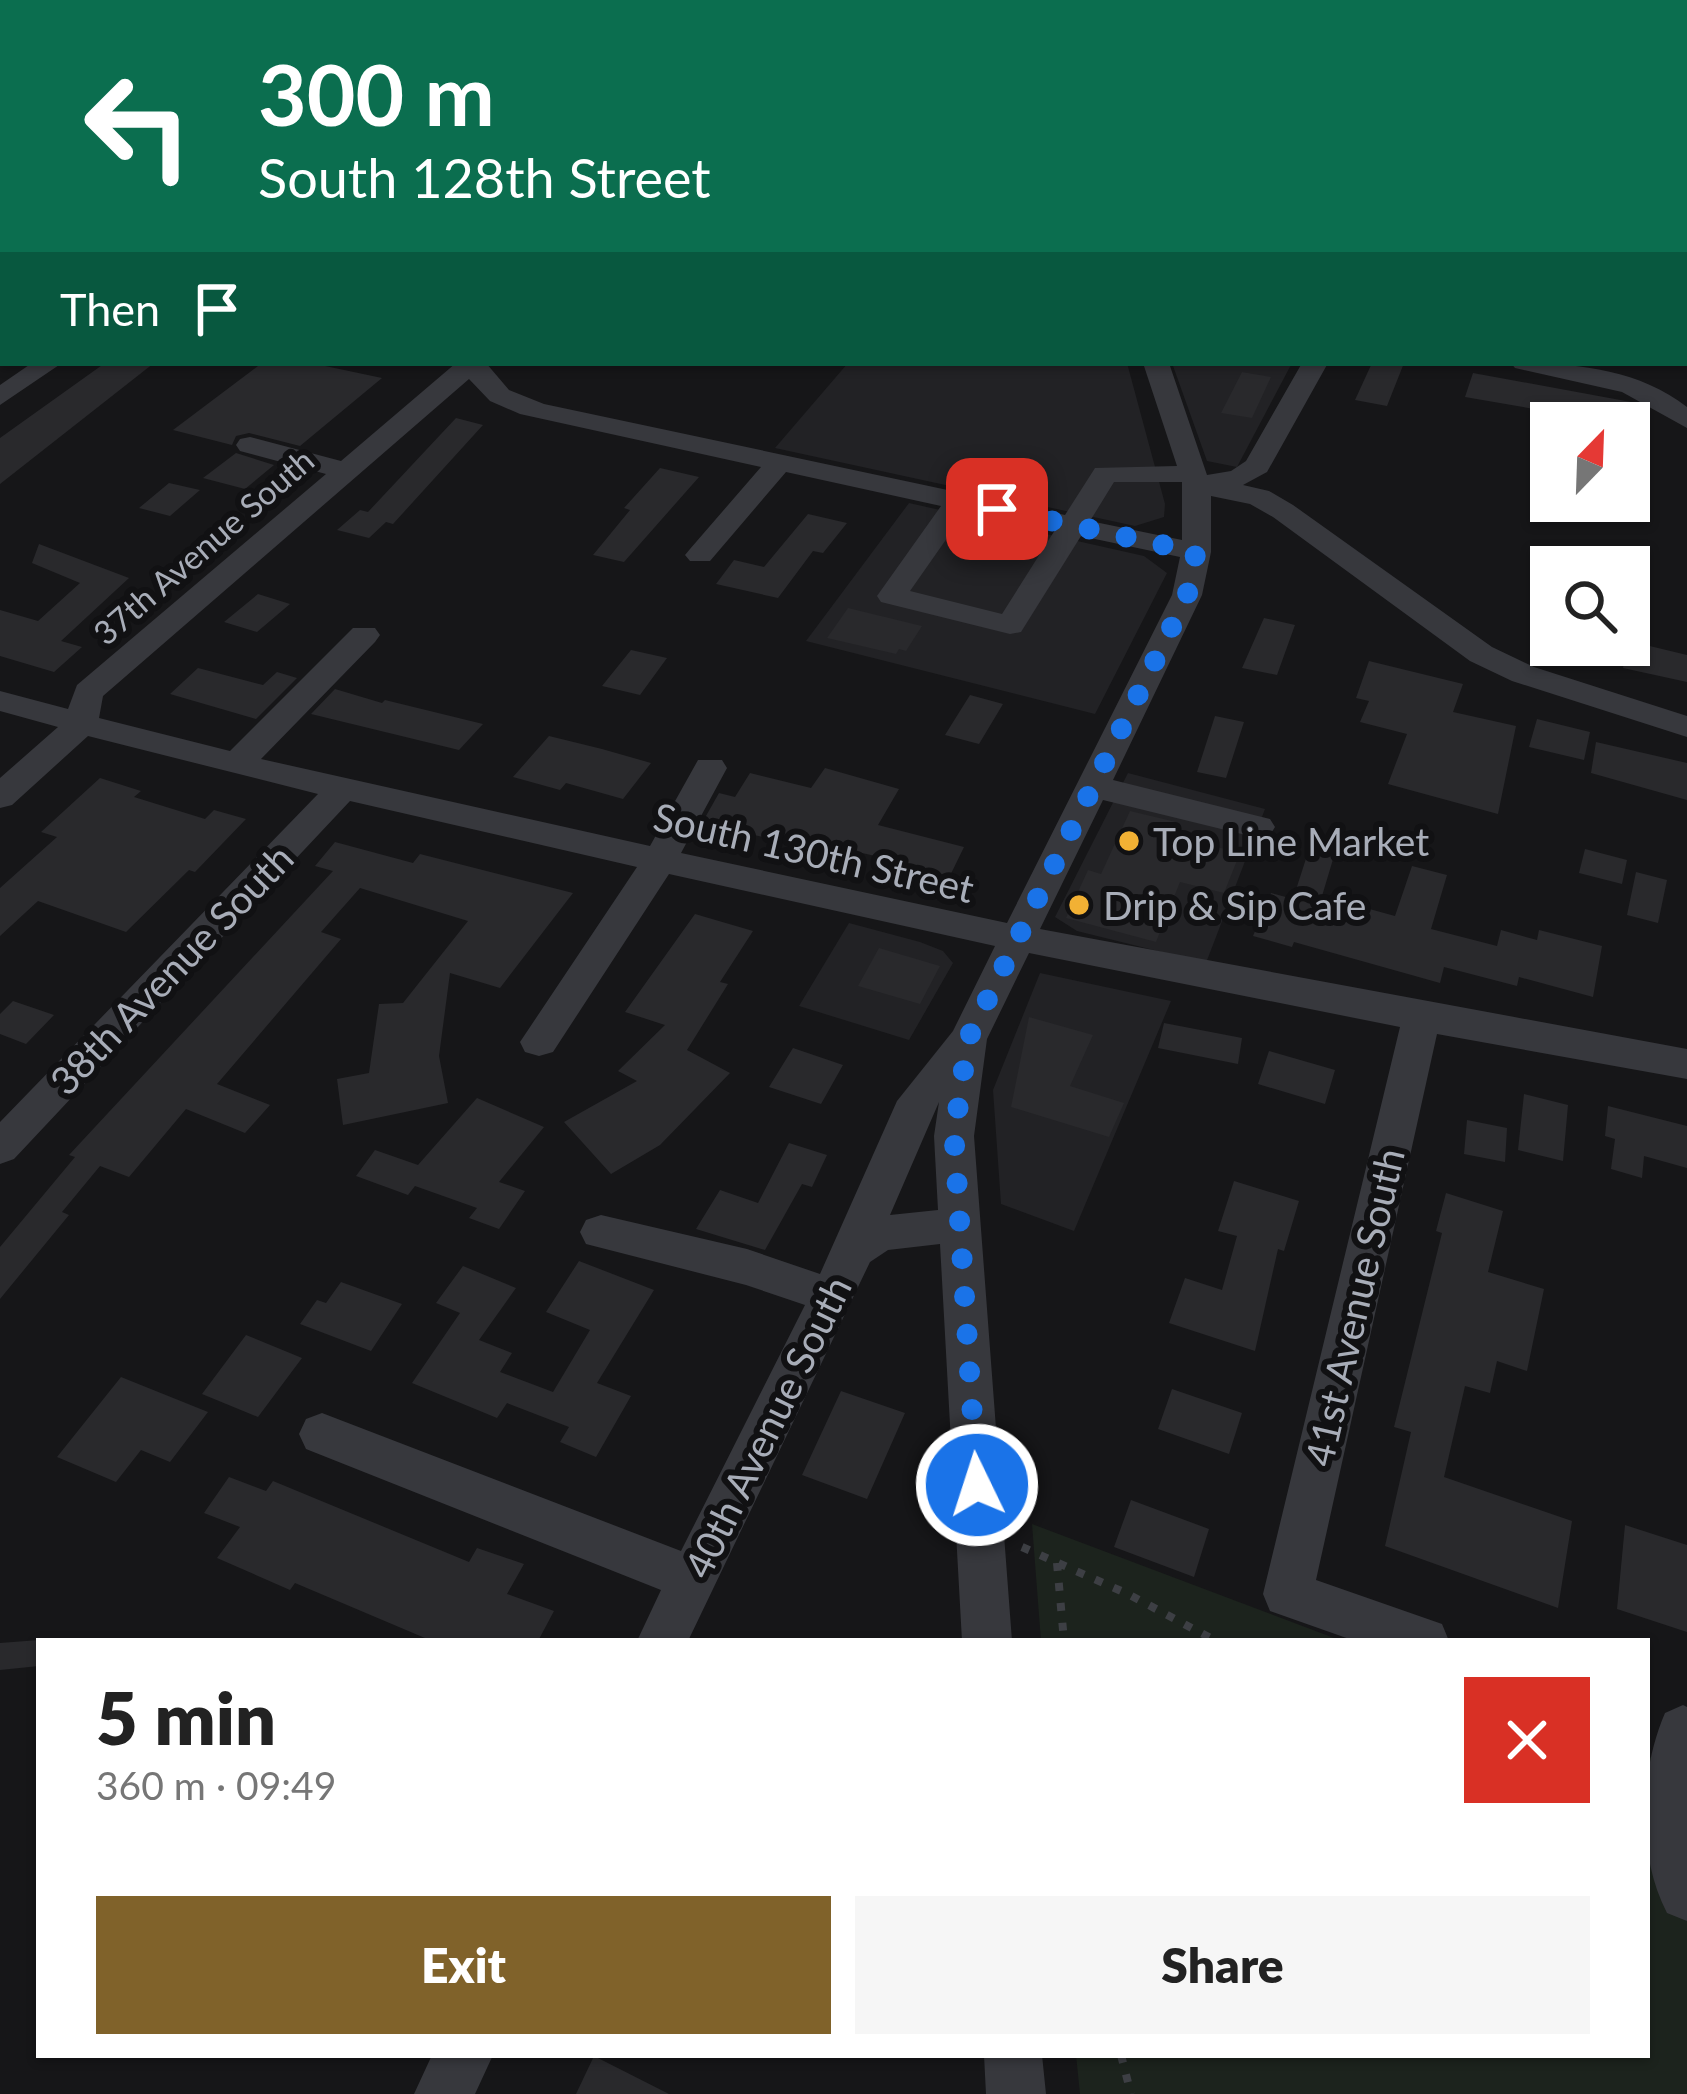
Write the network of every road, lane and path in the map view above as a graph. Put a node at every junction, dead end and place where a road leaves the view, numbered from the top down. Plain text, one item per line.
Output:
1 (45, 366) edge
2 (468, 366) edge
3 (474, 366) edge
4 (1157, 366) edge
5 (1313, 366) edge
6 (1537, 366) edge
7 (0, 397) edge
8 (1687, 420) edge
9 (250, 445) dead end
10 (780, 462) junction
11 (346, 471) junction
12 (1195, 479) junction
13 (959, 501) junction
14 (1072, 525) junction
15 (1196, 552) junction
16 (700, 555) dead end
17 (364, 635) dead end
18 (0, 700) edge
19 (81, 724) junction
20 (1687, 727) edge
21 (238, 763) junction
22 (710, 768) dead end
23 (1092, 786) junction
24 (342, 789) junction
25 (0, 796) edge
26 (1258, 827) dead end
27 (660, 860) junction
28 (1016, 940) junction
29 (1420, 1020) junction
30 (968, 1039) junction
31 (539, 1042) dead end
32 (1687, 1064) edge
33 (0, 1148) edge
34 (961, 1224) junction
35 (601, 1232) dead end
36 (854, 1250) junction
37 (831, 1296) junction
38 (322, 1435) dead end
39 (980, 1529) junction
40 (1057, 1562) junction
41 (692, 1579) junction
42 (663, 1638) edge
43 (987, 1638) edge
44 (1064, 1638) edge
45 (1210, 1638) edge
46 (1415, 1638) edge
47 (1672, 1727) edge
48 (1687, 1893) edge
49 (462, 2058) edge
50 (1013, 2058) edge
51 (1122, 2058) edge
52 (444, 2094) edge
53 (1016, 2094) edge
54 (1131, 2094) edge

1 - 7 street
2 - 11 street, 37th Avenue South
3 - 10 street
4 - 12 street
5 - 12 street
6 - 8 street
9 - 11 street
10 - 13 street
10 - 16 street
11 - 19 street, 37th Avenue South
12 - 14 street
12 - 15 street
12 - 20 street
13 - 14 street
13 - 14 street
14 - 15 street
15 - 23 street
17 - 21 street
18 - 19 street, South 130th Street
19 - 21 street, South 130th Street
19 - 25 street, 37th Avenue South
21 - 24 street, South 130th Street
22 - 27 street
23 - 26 street
23 - 28 street
24 - 27 street, South 130th Street
24 - 33 street, 38th Avenue South
27 - 28 street, South 130th Street
27 - 31 street
28 - 29 street, South 130th Street
28 - 30 street
29 - 32 street, South 130th Street
29 - 46 street, 41st Avenue South
30 - 34 street
30 - 36 street
34 - 36 street, 40th Avenue South
34 - 39 street
35 - 37 street
36 - 37 street, 40th Avenue South
37 - 41 street, 40th Avenue South
38 - 41 street
39 - 40 path
39 - 43 street
40 - 44 path
40 - 45 path
41 - 42 street, 40th Avenue South
47 - 48 street
49 - 52 street
50 - 53 street
51 - 54 path

